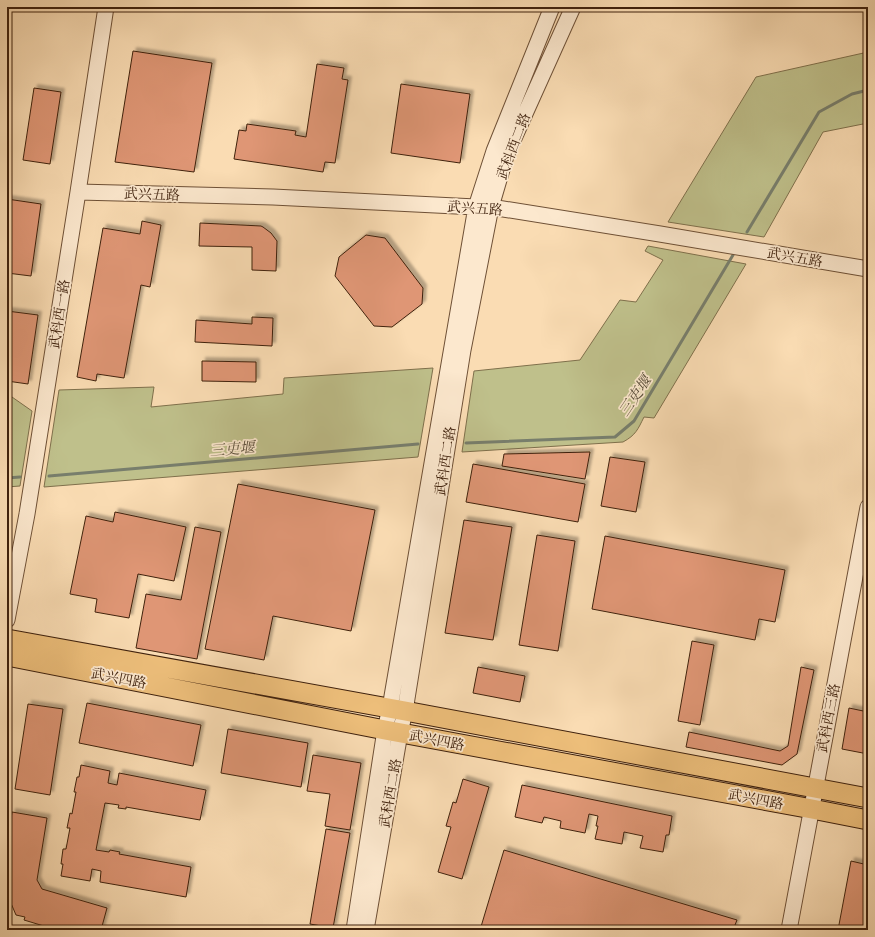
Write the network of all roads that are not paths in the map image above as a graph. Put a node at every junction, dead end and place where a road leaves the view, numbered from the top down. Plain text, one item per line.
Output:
1 (106, 7) edge
2 (552, 7) edge
3 (573, 7) edge
4 (78, 192) junction
5 (492, 207) junction
6 (476, 208) junction
7 (868, 269) edge
8 (868, 507) edge
9 (7, 620) edge
10 (7, 639) edge
11 (7, 656) edge
12 (397, 710) junction
13 (392, 731) junction
14 (815, 788) junction
15 (868, 798) edge
16 (812, 809) junction
17 (868, 820) edge
18 (354, 930) edge
19 (366, 930) edge
20 (789, 930) edge

1 - 4 street, 武科西一路
2 - 6 street, 武科西二路
3 - 5 street, 武科西二路
4 - 6 street, 武兴五路
4 - 9 street, 武科西一路
5 - 6 street, 武兴五路
5 - 7 street, 武兴五路
5 - 12 street, 武科西二路
6 - 12 street, 武科西二路
8 - 14 street, 武科西三路
10 - 12 main road, 武兴四路
11 - 13 main road, 武兴四路
12 - 13 street, 武科西二路
12 - 14 main road, 武兴四路
13 - 16 main road, 武兴四路
13 - 18 street, 武科西二路
13 - 19 street, 武科西二路
14 - 15 main road, 武兴四路
14 - 16 street, 武科西三路
16 - 17 main road, 武兴四路
16 - 20 street, 武科西三路

